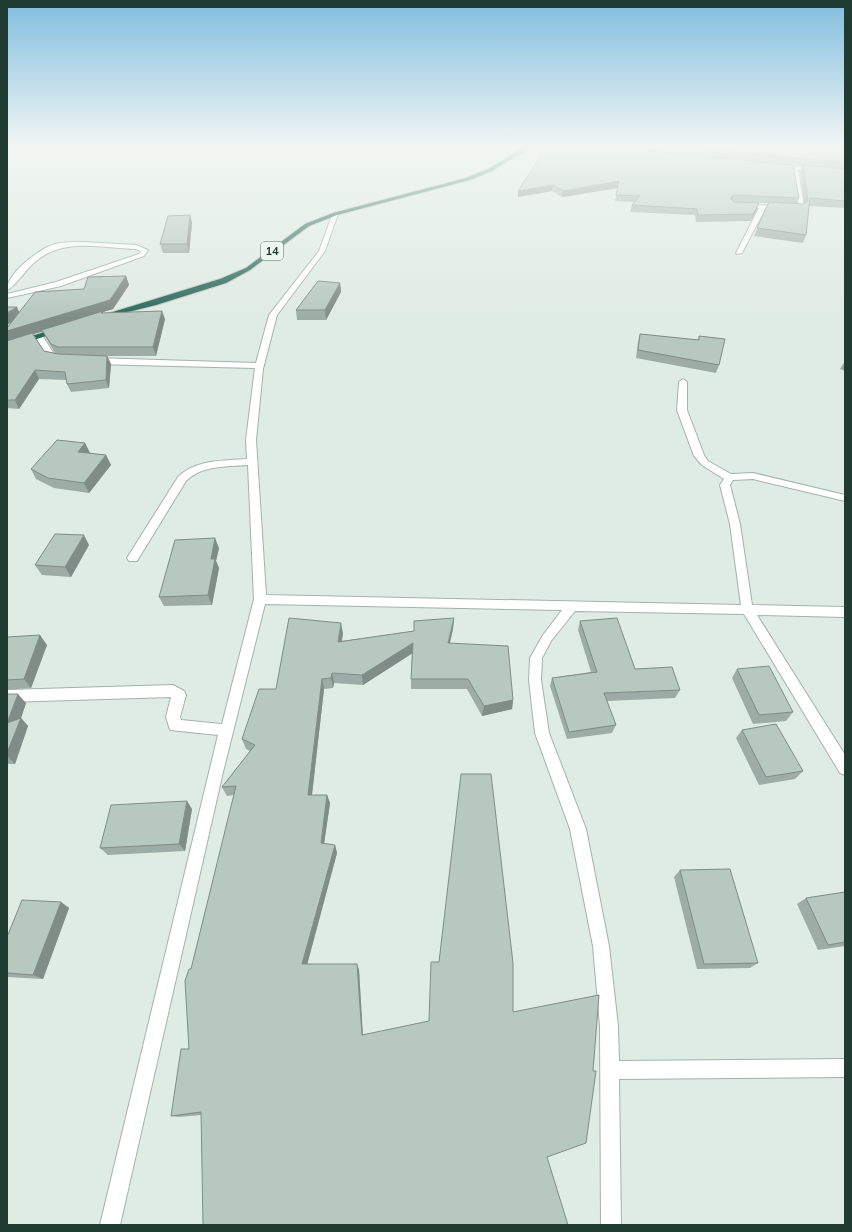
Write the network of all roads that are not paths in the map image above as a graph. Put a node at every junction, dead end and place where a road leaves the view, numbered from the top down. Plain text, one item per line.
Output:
1 (379, 202) edge
2 (800, 202) edge
3 (732, 205) edge
4 (763, 206) junction
5 (335, 214) junction
6 (738, 253) dead end
7 (7, 288) edge
8 (7, 296) edge
9 (96, 318) edge
10 (68, 327) edge
11 (39, 337) junction
12 (7, 347) edge
13 (70, 360) edge
14 (85, 360) edge
15 (260, 366) junction
16 (683, 382) dead end
17 (252, 462) junction
18 (730, 478) junction
19 (845, 498) edge
20 (133, 558) dead end
21 (260, 599) junction
22 (573, 605) junction
23 (747, 609) junction
24 (845, 612) edge
25 (7, 696) edge
26 (227, 730) junction
27 (845, 768) edge
28 (845, 1068) edge
29 (610, 1070) junction
30 (110, 1225) edge
31 (611, 1225) edge

1 - 5 highway, 14
2 - 4 street
3 - 4 street
4 - 6 street
5 - 9 highway, 14
5 - 15 street
7 - 8 street
10 - 11 highway
11 - 12 highway
11 - 13 street
14 - 15 street
15 - 17 street
16 - 18 street
17 - 20 street
17 - 21 street
18 - 19 street
18 - 23 street
21 - 22 street
21 - 26 street
22 - 23 street
22 - 29 street
23 - 24 street
23 - 27 street
25 - 26 street
26 - 30 street
28 - 29 street
29 - 31 street

